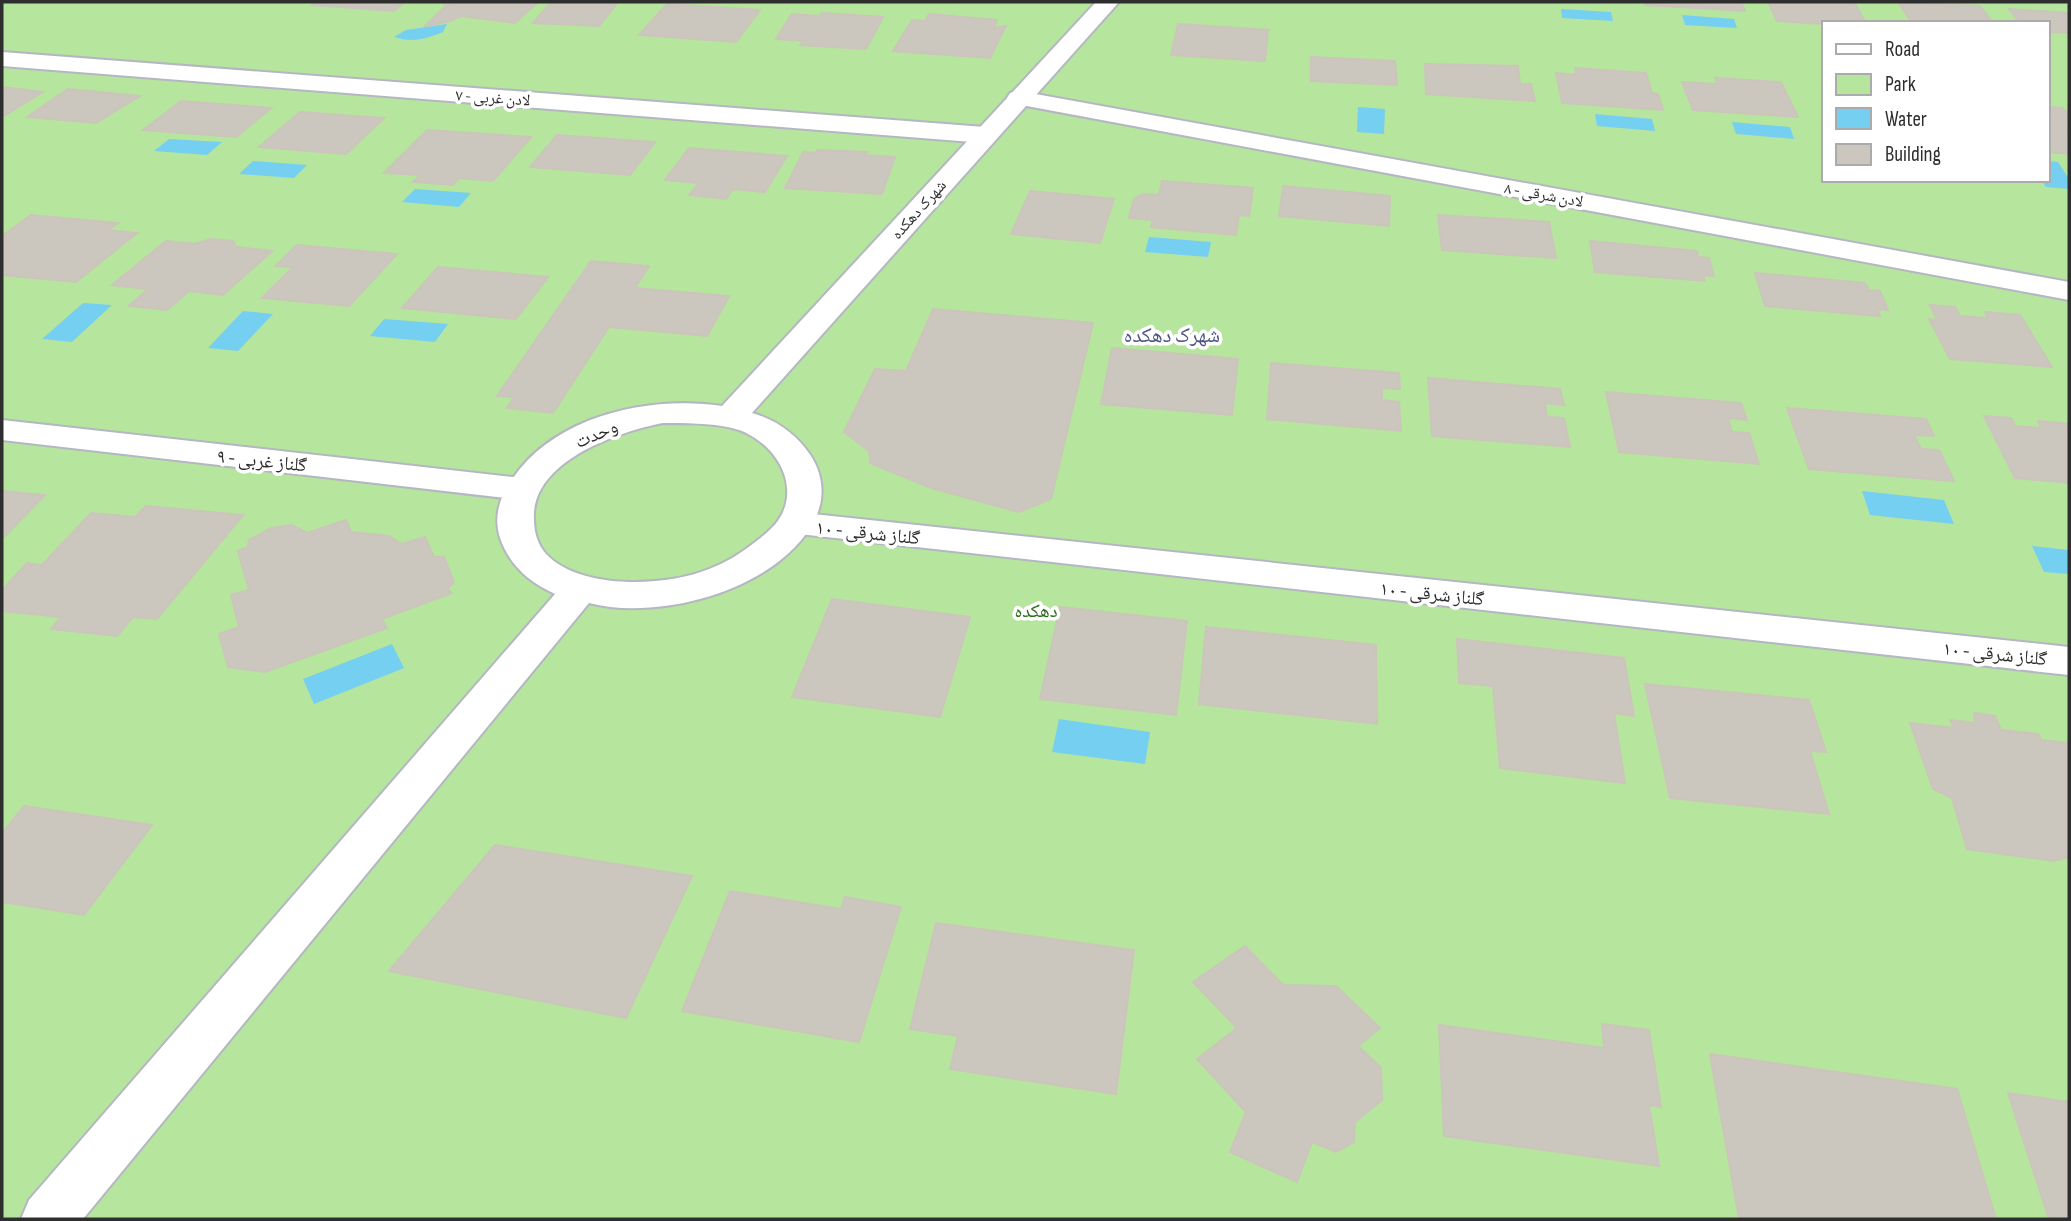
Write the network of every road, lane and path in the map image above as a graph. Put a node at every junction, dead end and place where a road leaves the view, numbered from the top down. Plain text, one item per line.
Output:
1 (1108, 2) edge
2 (2, 59) edge
3 (1019, 98) junction
4 (985, 135) junction
5 (2069, 291) edge
6 (729, 418) junction
7 (2, 430) edge
8 (522, 489) junction
9 (794, 524) junction
10 (580, 589) junction
11 (2069, 661) edge
12 (48, 1219) edge

1 - 3 street, شهرک دهکده
2 - 4 street, لادن غربی - ۷
3 - 4 street, شهرک دهکده
3 - 5 street, لادن شرقی - ۸
4 - 6 street, شهرک دهکده
6 - 8 street, وحدت
6 - 9 street, وحدت
7 - 8 street, گلناز غربی - ۹
8 - 10 street, وحدت
9 - 10 street, وحدت
9 - 11 street, گلناز شرقی - ۱۰
10 - 12 street

